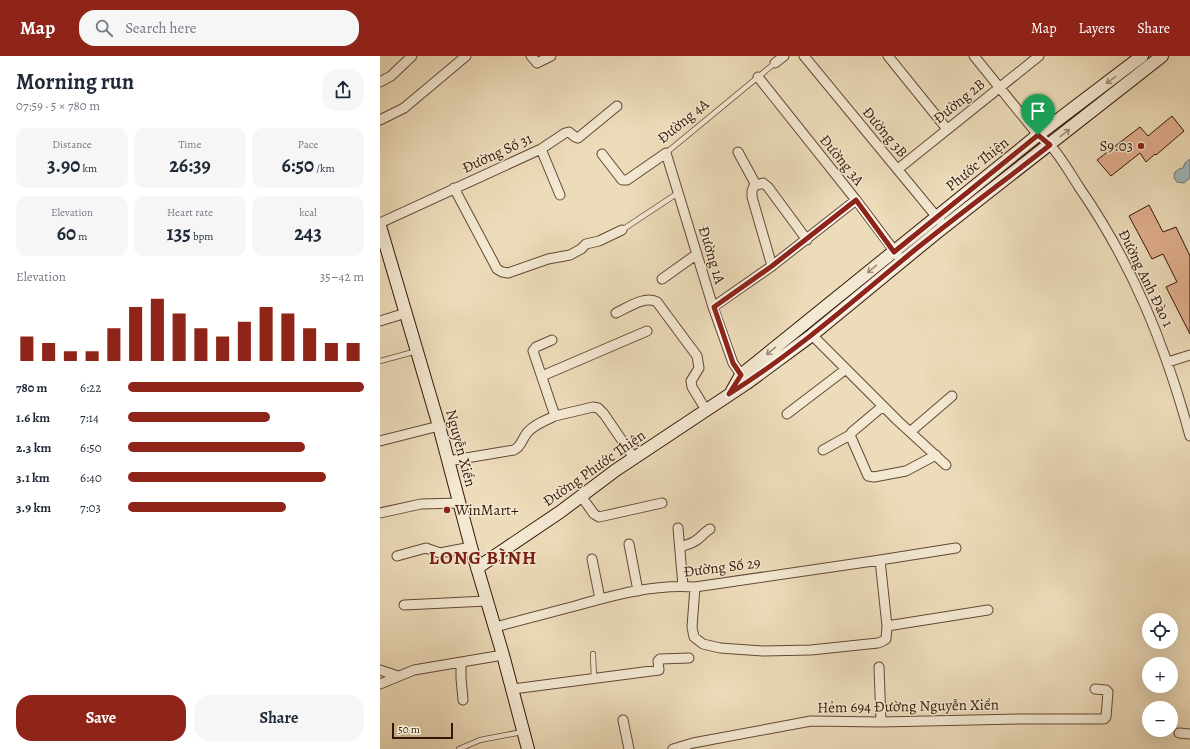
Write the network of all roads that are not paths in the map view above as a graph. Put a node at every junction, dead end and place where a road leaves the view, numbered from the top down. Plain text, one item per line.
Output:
1 (412, 56) edge
2 (466, 56) edge
3 (531, 56) edge
4 (551, 56) edge
5 (784, 56) edge
6 (804, 56) edge
7 (888, 56) edge
8 (974, 56) edge
9 (1039, 56) edge
10 (1142, 56) edge
11 (1162, 56) edge
12 (775, 63) joint
13 (758, 78) junction
14 (380, 82) edge
15 (999, 87) junction
16 (617, 106) dead end
17 (380, 120) edge
18 (947, 129) junction
19 (1038, 135) junction
20 (1050, 145) junction
21 (541, 149) junction
22 (738, 152) dead end
23 (666, 153) junction
24 (602, 154) dead end
25 (898, 169) junction
26 (756, 185) junction
27 (454, 188) junction
28 (678, 193) junction
29 (560, 195) dead end
30 (856, 200) junction
31 (937, 217) junction
32 (380, 223) edge
33 (380, 226) edge
34 (945, 227) junction
35 (622, 230) joint
36 (931, 230) junction
37 (807, 240) junction
38 (383, 247) edge
39 (903, 253) junction
40 (697, 254) junction
41 (772, 266) junction
42 (662, 278) dead end
43 (714, 307) junction
44 (406, 313) junction
45 (616, 313) dead end
46 (380, 320) edge
47 (647, 331) dead end
48 (812, 335) junction
49 (552, 340) dead end
50 (417, 351) junction
51 (1190, 355) edge
52 (380, 361) edge
53 (1168, 362) junction
54 (846, 369) junction
55 (542, 376) junction
56 (744, 379) junction
57 (952, 396) dead end
58 (883, 406) junction
59 (706, 410) junction
60 (787, 414) dead end
61 (555, 416) junction
62 (1188, 423) edge
63 (439, 426) junction
64 (910, 432) junction
65 (850, 435) junction
66 (1190, 436) edge
67 (380, 441) edge
68 (823, 450) dead end
69 (936, 455) junction
70 (634, 458) junction
71 (448, 461) junction
72 (946, 466) dead end
73 (581, 496) junction
74 (460, 503) junction
75 (662, 503) dead end
76 (380, 513) edge
77 (678, 528) dead end
78 (710, 529) dead end
79 (629, 544) dead end
80 (471, 547) junction
81 (680, 547) junction
82 (956, 548) dead end
83 (397, 556) dead end
84 (592, 559) dead end
85 (880, 560) junction
86 (477, 568) junction
87 (683, 586) junction
88 (695, 587) junction
89 (638, 591) junction
90 (600, 599) junction
91 (487, 601) junction
92 (404, 605) dead end
93 (988, 610) dead end
94 (887, 626) junction
95 (495, 627) junction
96 (593, 654) dead end
97 (503, 655) junction
98 (689, 658) dead end
99 (461, 662) junction
100 (879, 667) dead end
101 (380, 670) edge
102 (398, 676) junction
103 (594, 679) junction
104 (380, 684) edge
105 (1095, 689) dead end
106 (513, 690) junction
107 (463, 700) dead end
108 (623, 720) dead end
109 (880, 722) junction
110 (524, 732) junction
111 (1179, 733) dead end
112 (1190, 734) edge
113 (459, 749) edge
114 (528, 749) edge
115 (629, 749) edge
116 (673, 749) edge

1 - 14 street
2 - 17 street
3 - 4 street
5 - 12 street, Đường 4A
6 - 25 street, Đường 3B
7 - 18 street
8 - 15 street, Đường Anh Đào 1
9 - 15 street, Đường 2B
10 -> 19 street, Phước Thiện
20 -> 11 street, Phước Thiện
12 - 13 lane, Đường 4A
13 - 23 lane, Đường 4A
13 - 30 street, Đường 3A
15 - 18 street, Đường 2B
15 - 19 street, Đường Anh Đào 1
16 - 21 street, Đường Số 31
18 - 25 street, Đường 2B
19 - 20 street, Đường Anh Đào 1
19 - 31 street, Phước Thiện
20 - 34 street, Phước Thiện
20 - 53 street, Đường Anh Đào 1
21 - 27 street, Đường Số 31
21 - 29 street
22 - 26 street
23 - 24 street, Đường 4A
23 - 28 street, Đường 1A
25 - 31 street, Đường 3B
26 - 37 street
26 - 41 street
27 - 32 street, Đường Số 31
27 - 35 street
28 - 35 lane
28 - 40 street, Đường 1A
30 - 37 street
30 - 39 street, Đường 3A
31 - 34 street, Đường 3B
31 - 36 street, Phước Thiện
33 - 38 street, Nguyễn Xiển
34 - 36 street, Phước Thiện
36 - 39 street, Đường Phước Thiện
37 - 41 street
38 - 44 street, Nguyễn Xiển
39 - 48 street, Đường Phước Thiện
39 -> 56 street, Đường Phước Thiện
40 - 42 street
40 - 43 street, Đường 1A
41 - 43 street
43 - 56 street, Đường 1A
44 - 46 street
44 - 50 street, Nguyễn Xiển
45 - 59 street
47 - 55 street
48 - 54 street
48 - 56 street, Đường Phước Thiện
49 - 55 street
50 - 52 lane
50 - 63 street, Nguyễn Xiển
51 - 53 street
53 - 62 street, Đường Anh Đào 1
54 - 58 street
54 - 60 street
55 - 61 street
56 - 59 street, Đường Phước Thiện
57 - 64 street
58 - 64 street
58 - 65 street
59 - 70 street, Đường Phước Thiện
61 - 70 street
61 - 71 street
62 - 66 street, Đường Anh Đào 1
63 - 67 street
63 - 71 street, Nguyễn Xiển
64 - 69 street
65 - 68 street
65 - 69 street
69 - 72 street
70 - 73 street, Đường Phước Thiện
71 - 74 street, Nguyễn Xiển
73 - 75 street
73 - 86 street, Đường Phước Thiện
74 - 76 street
74 - 80 street, Nguyễn Xiển
77 - 81 street
78 - 81 street
79 - 89 street
80 - 83 street
80 - 86 street, Nguyễn Xiển
81 - 87 street
82 - 85 street, Đường Số 29
84 - 90 street
85 - 88 street, Đường Số 29
85 - 94 street
86 - 91 street, Nguyễn Xiển
87 - 88 street, Đường Số 29
87 - 89 street, Đường Số 29
88 - 94 street
89 - 90 street, Đường Số 29
90 - 95 street, Đường Số 29
91 - 92 street
91 - 95 street, Nguyễn Xiển
93 - 94 street
95 - 97 street, Nguyễn Xiển
96 - 103 lane
97 - 99 street
97 - 106 street, Nguyễn Xiển
98 - 103 street
99 - 102 street
99 - 107 street
100 - 109 street
101 - 102 street
102 - 104 street
103 - 106 street
105 - 109 street, Hẻm 694 Đường Nguyễn Xiển
106 - 110 street, Nguyễn Xiển
108 - 115 street
109 - 116 street, Hẻm 694 Đường Nguyễn Xiển
110 - 113 lane
110 - 114 street, Nguyễn Xiển
111 - 112 street

